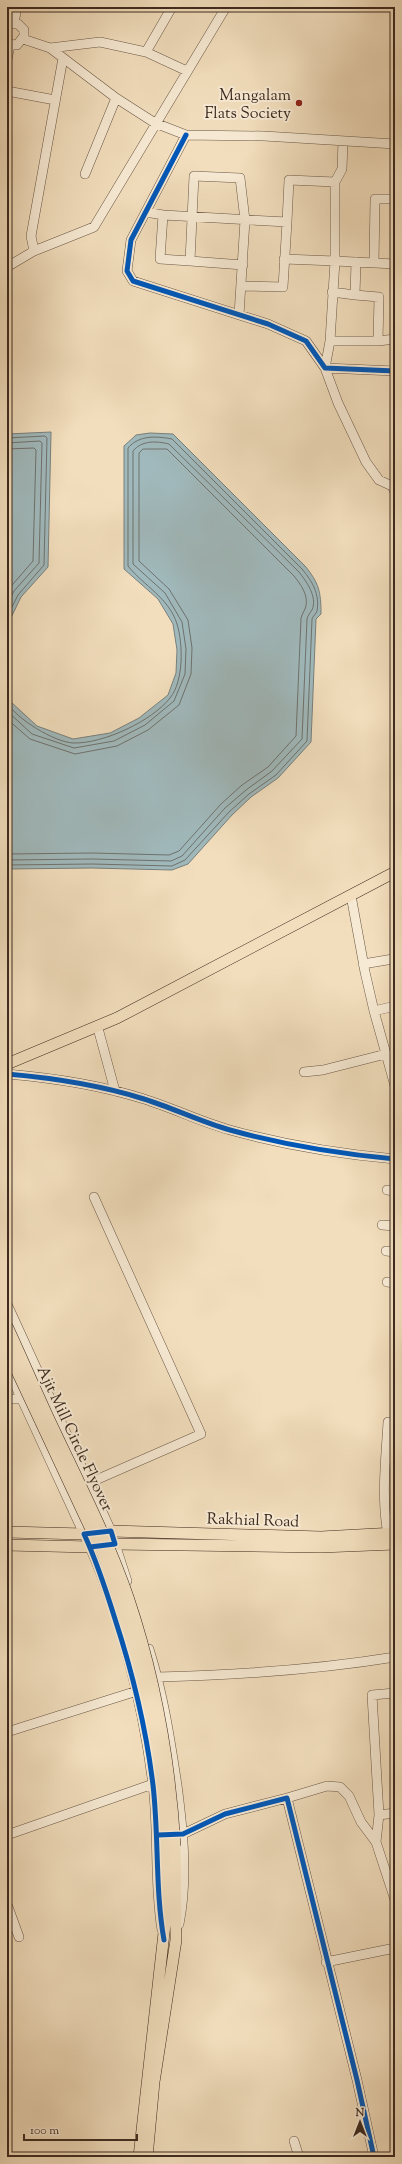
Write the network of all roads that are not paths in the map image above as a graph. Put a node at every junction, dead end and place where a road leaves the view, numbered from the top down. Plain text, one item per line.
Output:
1 (17, 7) edge
2 (172, 7) edge
3 (226, 7) edge
4 (10, 24) edge
5 (23, 39) junction
6 (8, 45) edge
7 (50, 48) junction
8 (146, 52) junction
9 (64, 58) junction
10 (7, 60) edge
11 (187, 71) junction
12 (7, 91) edge
13 (116, 98) junction
14 (55, 100) junction
15 (155, 123) junction
16 (186, 135) junction
17 (343, 141) junction
18 (395, 144) edge
19 (85, 174) dead end
20 (335, 182) junction
21 (395, 199) edge
22 (146, 212) junction
23 (163, 215) junction
24 (192, 218) junction
25 (245, 220) junction
26 (287, 222) junction
27 (34, 251) junction
28 (284, 259) junction
29 (190, 261) junction
30 (335, 262) junction
31 (356, 262) junction
32 (374, 263) junction
33 (395, 264) edge
34 (243, 265) junction
35 (7, 267) edge
36 (241, 286) junction
37 (332, 292) junction
38 (355, 295) junction
39 (239, 315) junction
40 (395, 339) edge
41 (330, 341) junction
42 (378, 341) junction
43 (325, 368) junction
44 (395, 371) edge
45 (395, 492) edge
46 (395, 872) edge
47 (395, 878) edge
48 (352, 900) junction
49 (393, 959) dead end
50 (363, 964) junction
51 (395, 1006) edge
52 (374, 1011) junction
53 (99, 1032) junction
54 (386, 1054) junction
55 (7, 1064) edge
56 (7, 1069) edge
57 (304, 1072) dead end
58 (7, 1074) edge
59 (395, 1086) edge
60 (114, 1091) junction
61 (395, 1158) edge
62 (94, 1197) dead end
63 (382, 1225) dead end
64 (395, 1226) edge
65 (7, 1304) edge
66 (7, 1326) edge
67 (7, 1350) edge
68 (7, 1367) edge
69 (7, 1399) edge
70 (21, 1399) junction
71 (388, 1422) dead end
72 (90, 1483) junction
73 (111, 1531) junction
74 (7, 1532) edge
75 (84, 1534) junction
76 (391, 1534) edge
77 (115, 1544) junction
78 (395, 1544) edge
79 (7, 1545) edge
80 (90, 1547) junction
81 (395, 1657) edge
82 (157, 1676) junction
83 (136, 1691) junction
84 (395, 1693) edge
85 (7, 1732) edge
86 (153, 1784) junction
87 (287, 1798) junction
88 (395, 1814) edge
89 (379, 1815) junction
90 (183, 1834) junction
91 (7, 1835) edge
92 (158, 1835) junction
93 (376, 1842) junction
94 (170, 1846) junction
95 (395, 1900) edge
96 (7, 1904) edge
97 (19, 1937) dead end
98 (164, 1940) junction
99 (176, 1940) junction
100 (395, 1948) edge
101 (326, 1962) junction
102 (294, 2141) dead end
103 (139, 2157) edge
104 (147, 2157) edge
105 (299, 2157) edge
106 (374, 2157) edge

1 - 4 street
2 - 8 street
3 - 11 street
4 - 5 street
5 - 6 street
5 - 7 street
6 - 10 street
7 - 8 street
7 - 9 street
8 - 11 street
9 - 13 street
9 - 14 street
11 - 15 street
12 - 14 street
13 - 15 street
13 - 19 street
14 - 27 street
15 - 16 street
15 - 27 street
16 - 17 street
16 - 22 street
17 - 18 street
17 - 20 street
20 - 26 street
20 - 30 street
21 - 32 street
22 - 23 street
22 - 39 street
23 - 24 street
23 - 29 street
24 - 25 street
24 - 25 street
24 - 29 street
25 - 26 street
25 - 34 street
26 - 28 street
27 - 35 street
28 - 30 street
28 - 36 street
29 - 34 street
30 - 31 street
30 - 37 street
31 - 32 street
31 - 38 street
32 - 33 street
34 - 36 street
36 - 39 street
37 - 38 street
37 - 41 street
38 - 42 street
39 - 43 street
40 - 42 street
41 - 42 street
41 - 43 street
43 - 44 street
43 - 45 street
46 - 55 main road
47 - 48 main road
48 - 50 street
48 - 53 main road
49 - 50 street
50 - 52 street
51 - 52 street
52 - 54 street
53 - 56 main road
53 - 60 street
54 - 57 street
54 - 59 street
58 - 60 street
60 - 61 street
62 - 72 street
63 - 64 street
65 - 72 street
66 - 94 main road, Ajit Mill Circle Flyover, bridge
67 - 94 main road, Ajit Mill Circle Flyover, bridge
68 - 70 street
69 - 70 street
70 - 75 street
71 - 76 street
72 - 73 street
73 - 75 street
73 - 76 main road, Rakhial Road
73 - 77 street
74 - 75 main road
75 - 80 street
77 - 78 main road, Rakhial Road
77 - 80 street
77 - 82 street
79 - 80 main road
80 - 83 street
81 - 82 street
82 - 90 street
83 - 85 street
83 - 86 street
84 - 89 street
86 - 91 street
86 - 92 street
87 - 90 street
87 - 93 street
87 - 101 street
88 - 89 street
89 - 93 street
90 - 92 street
90 - 99 street
92 - 98 street
93 - 95 street
94 - 98 main road, Ajit Mill Circle Flyover
94 - 99 main road, Ajit Mill Circle Flyover
96 - 97 street
98 - 103 main road, Ajit Mill Circle Flyover
99 - 104 main road, Ajit Mill Circle Flyover
100 - 101 street
101 - 106 street
102 - 105 street

